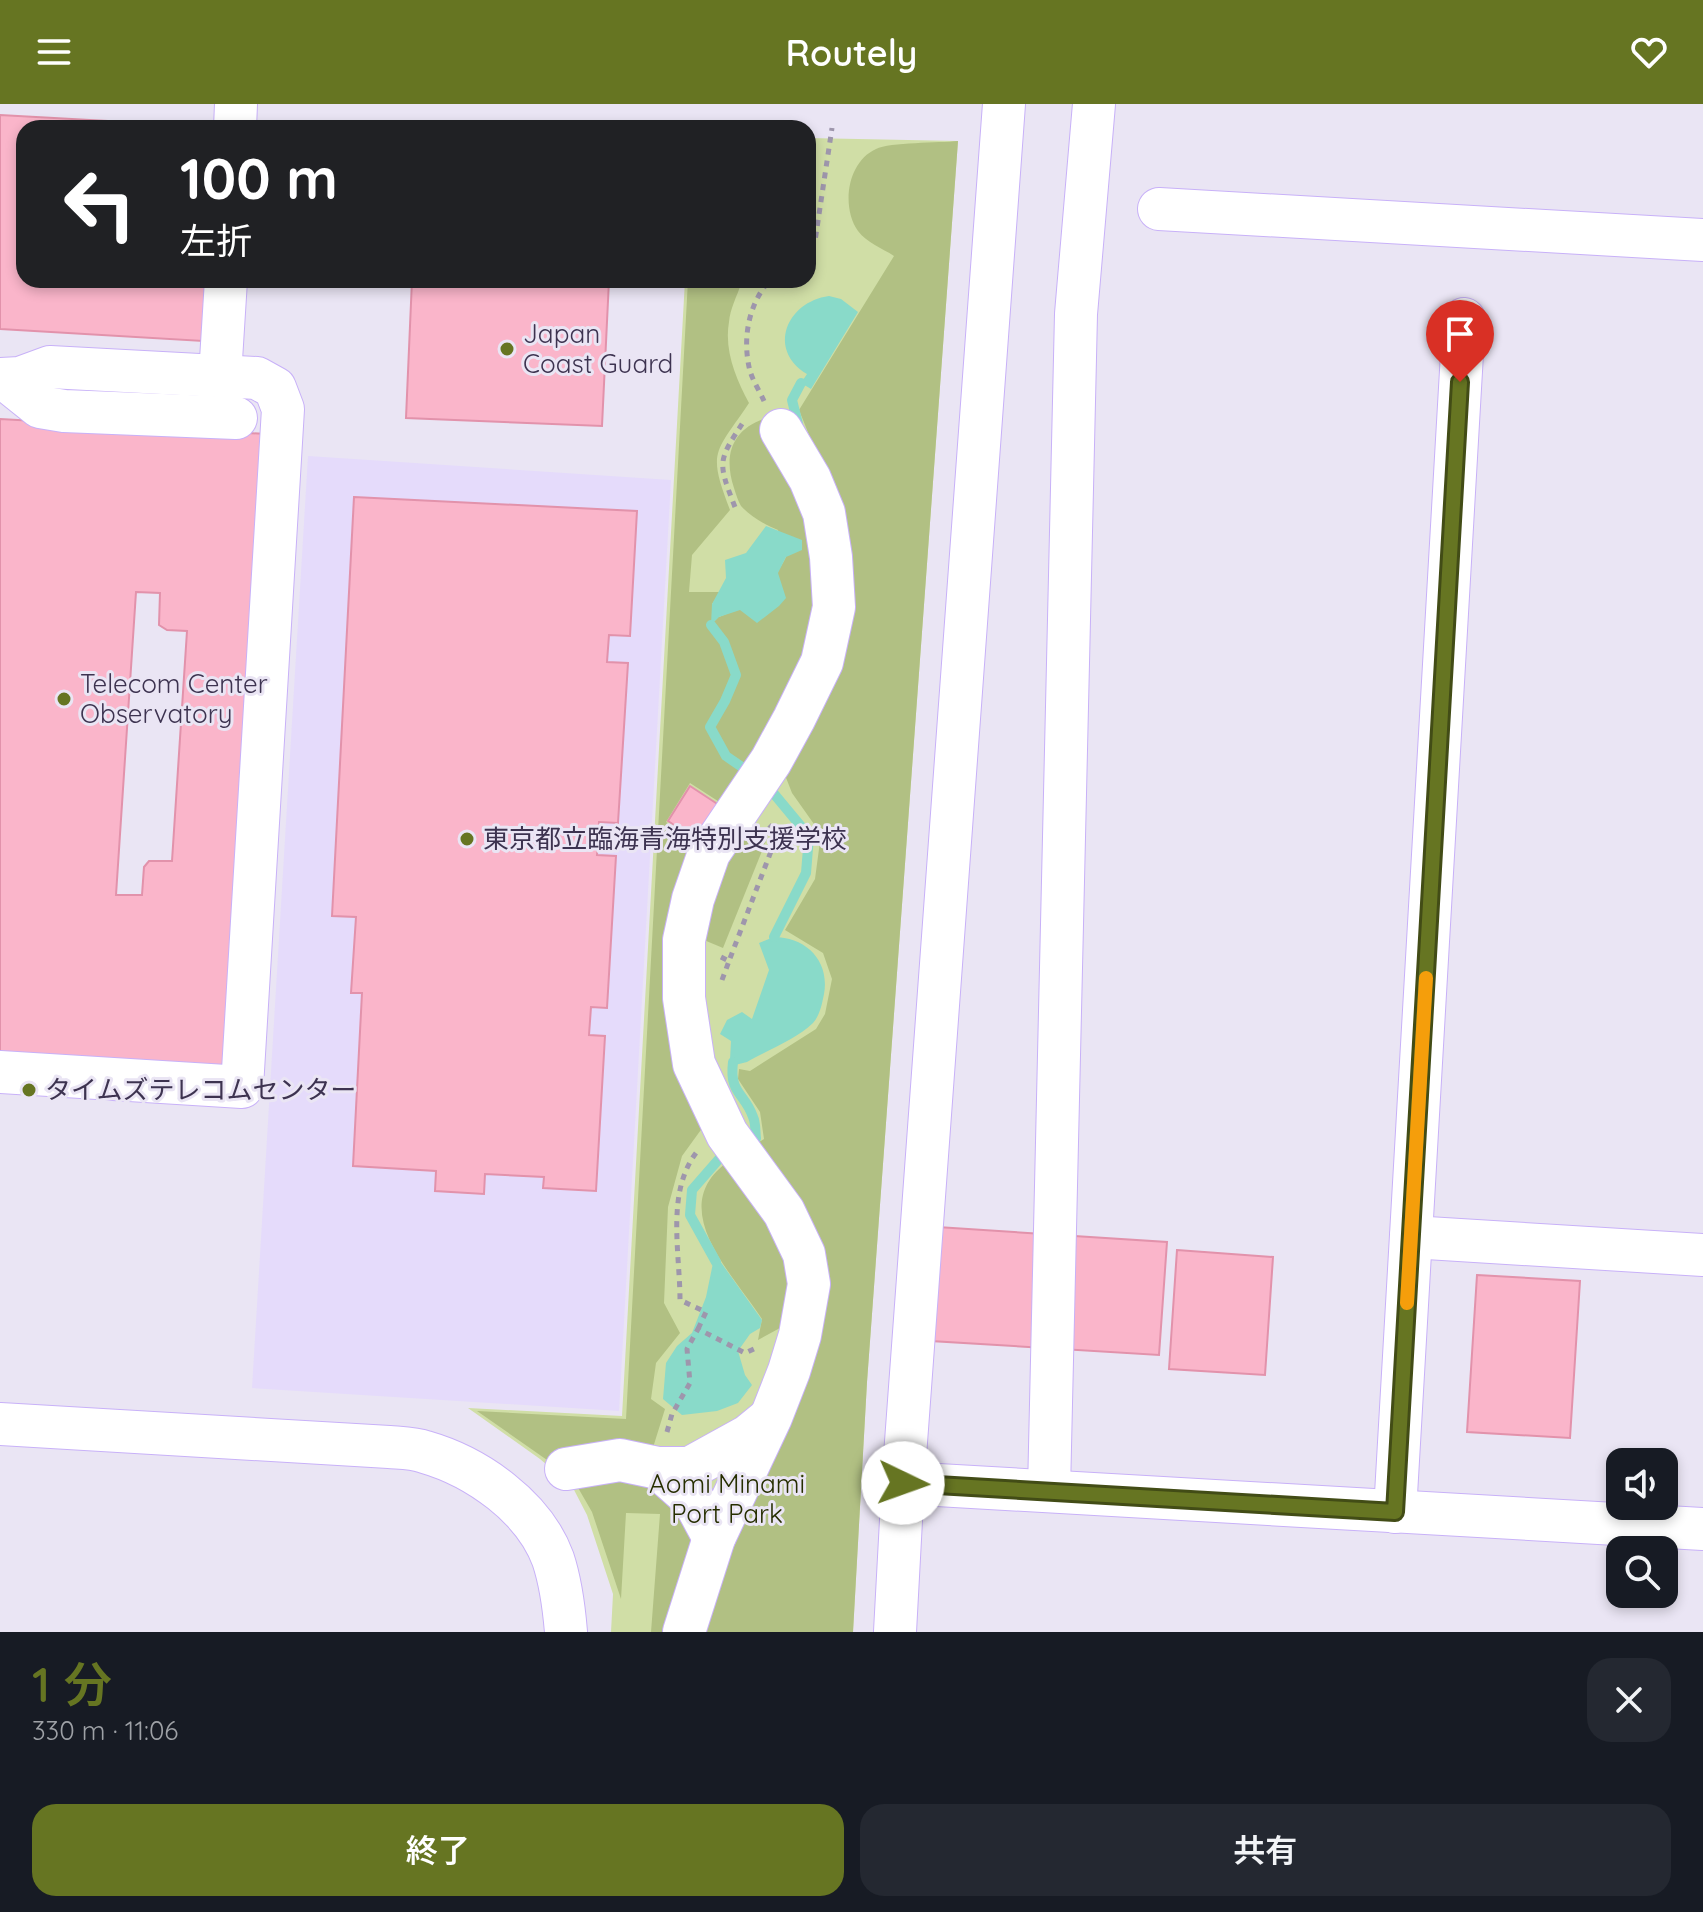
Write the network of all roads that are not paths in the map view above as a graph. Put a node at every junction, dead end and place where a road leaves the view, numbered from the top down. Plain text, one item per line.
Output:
1 (1004, 104) edge
2 (1094, 104) edge
3 (1159, 209) dead end
4 (1703, 240) edge
5 (226, 288) edge
6 (1464, 319) dead end
7 (220, 376) junction
8 (2, 379) edge
9 (772, 415) road end
10 (236, 418) dead end
11 (0, 1072) edge
12 (1411, 1237) junction
13 (1703, 1255) edge
14 (771, 1417) junction
15 (0, 1424) edge
16 (658, 1468) junction
17 (566, 1469) dead end
18 (903, 1483) junction
19 (1049, 1491) junction
20 (1395, 1512) junction
21 (1703, 1529) edge
22 (714, 1538) junction
23 (566, 1632) edge
24 (684, 1632) edge
25 (895, 1632) edge

1 - 18 street
2 - 19 street
3 - 4 street
5 - 7 street
6 - 12 street
7 - 8 street
7 - 11 street
8 - 10 street
9 - 14 street
12 - 13 street
12 - 20 street
14 - 16 street
14 - 22 street
15 - 23 street
16 - 17 street
16 - 22 street
18 - 19 street
18 - 25 street
19 - 20 street
20 - 21 street
22 - 24 street

